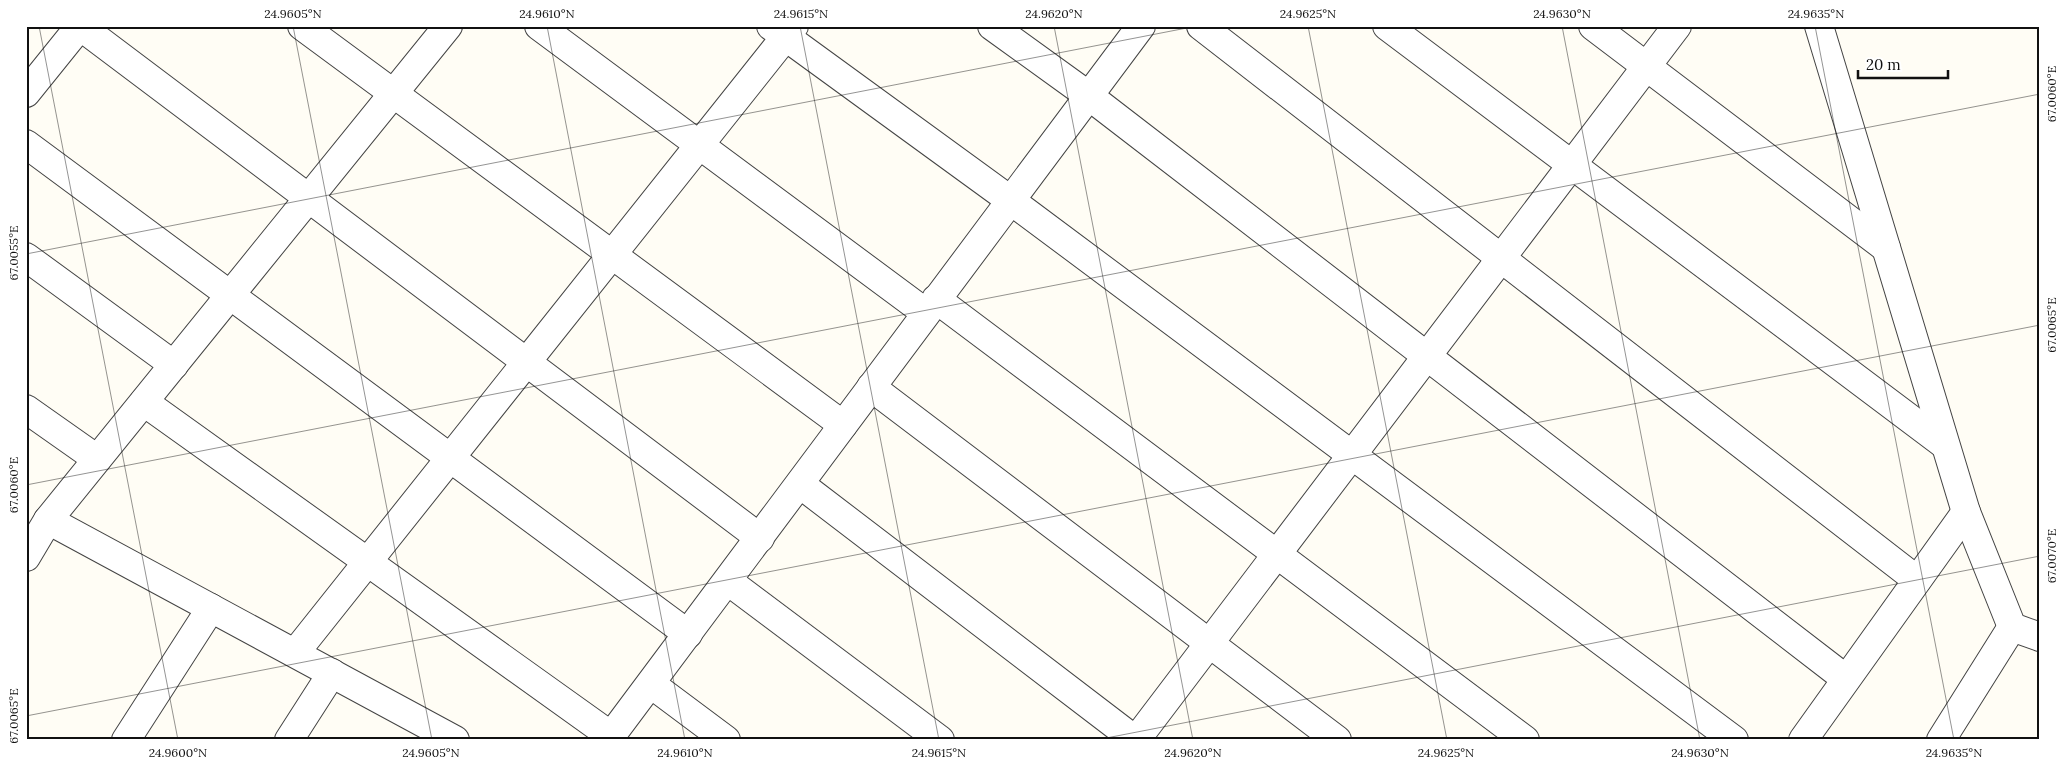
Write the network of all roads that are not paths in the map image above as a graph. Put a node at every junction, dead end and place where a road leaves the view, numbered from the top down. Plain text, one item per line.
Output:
1 (80, 26) edge
2 (302, 26) edge
3 (448, 26) edge
4 (539, 26) edge
5 (992, 26) edge
6 (1141, 26) edge
7 (1201, 26) edge
8 (1387, 26) edge
9 (1593, 26) edge
10 (1677, 26) edge
11 (1820, 26) edge
12 (783, 30) edge
13 (1646, 67) junction
14 (26, 94) edge
15 (393, 94) junction
16 (1089, 96) junction
17 (26, 144) edge
18 (699, 145) junction
19 (1572, 165) junction
20 (309, 198) junction
21 (1010, 200) junction
22 (1886, 248) junction
23 (612, 255) junction
24 (26, 257) edge
25 (1501, 258) junction
26 (230, 296) junction
27 (931, 306) junction
28 (1427, 356) junction
29 (527, 362) junction
30 (174, 365) junction
31 (872, 387) junction
32 (144, 402) junction
33 (26, 409) edge
34 (843, 425) junction
35 (1945, 445) junction
36 (1352, 454) junction
37 (450, 458) junction
38 (98, 459) junction
39 (800, 484) junction
40 (1966, 512) junction
41 (48, 520) junction
42 (760, 538) junction
43 (1276, 554) junction
44 (26, 557) edge
45 (368, 562) junction
46 (1917, 580) junction
47 (728, 581) junction
48 (211, 608) junction
49 (2012, 627) junction
50 (688, 634) junction
51 (2040, 637) edge
52 (1209, 643) junction
53 (294, 653) junction
54 (332, 674) junction
55 (1846, 679) junction
56 (651, 684) junction
57 (610, 738) edge
58 (450, 739) edge
59 (126, 740) edge
60 (290, 740) edge
61 (726, 740) edge
62 (940, 740) edge
63 (1135, 740) edge
64 (1337, 740) edge
65 (1525, 740) edge
66 (1734, 740) edge
67 (1803, 740) edge
68 (1941, 740) edge

1 - 14 street
1 - 20 street
2 - 15 street
3 - 15 street
4 - 18 street
5 - 16 street
6 - 16 street
7 - 25 street
8 - 19 street
9 - 13 street
10 - 13 street
11 - 22 street
12 - 18 street
12 - 21 street
13 - 19 street
13 - 22 street
15 - 20 street
15 - 23 street
16 - 21 street
16 - 28 street
17 - 26 street
18 - 23 street
18 - 27 street
19 - 25 street
19 - 35 street
20 - 26 street
20 - 29 street
21 - 27 street
21 - 36 street
22 - 35 street
23 - 29 street
23 - 34 street
24 - 30 street
25 - 28 street
25 - 46 street
26 - 30 street
26 - 37 street
27 - 31 street
27 - 43 street
28 - 36 street
28 - 55 street
29 - 37 street
29 - 42 street
30 - 32 street
31 - 34 street
31 - 52 street
32 - 38 street
32 - 45 street
33 - 38 street
34 - 39 street
35 - 40 street
36 - 43 street
36 - 66 street
37 - 45 street
37 - 50 street
38 - 41 street
39 - 42 street
39 - 63 street
40 - 46 street
40 - 49 street
41 - 44 street
41 - 48 street
42 - 47 street
43 - 52 street
43 - 65 street
45 - 53 street
45 - 57 street
46 - 55 street
47 - 50 street
47 - 62 street
48 - 53 street
48 - 59 street
49 - 51 street
49 - 68 street
50 - 56 street
52 - 63 street
52 - 64 street
53 - 54 street
54 - 58 street
54 - 60 street
55 - 67 street
56 - 57 street
56 - 61 street

